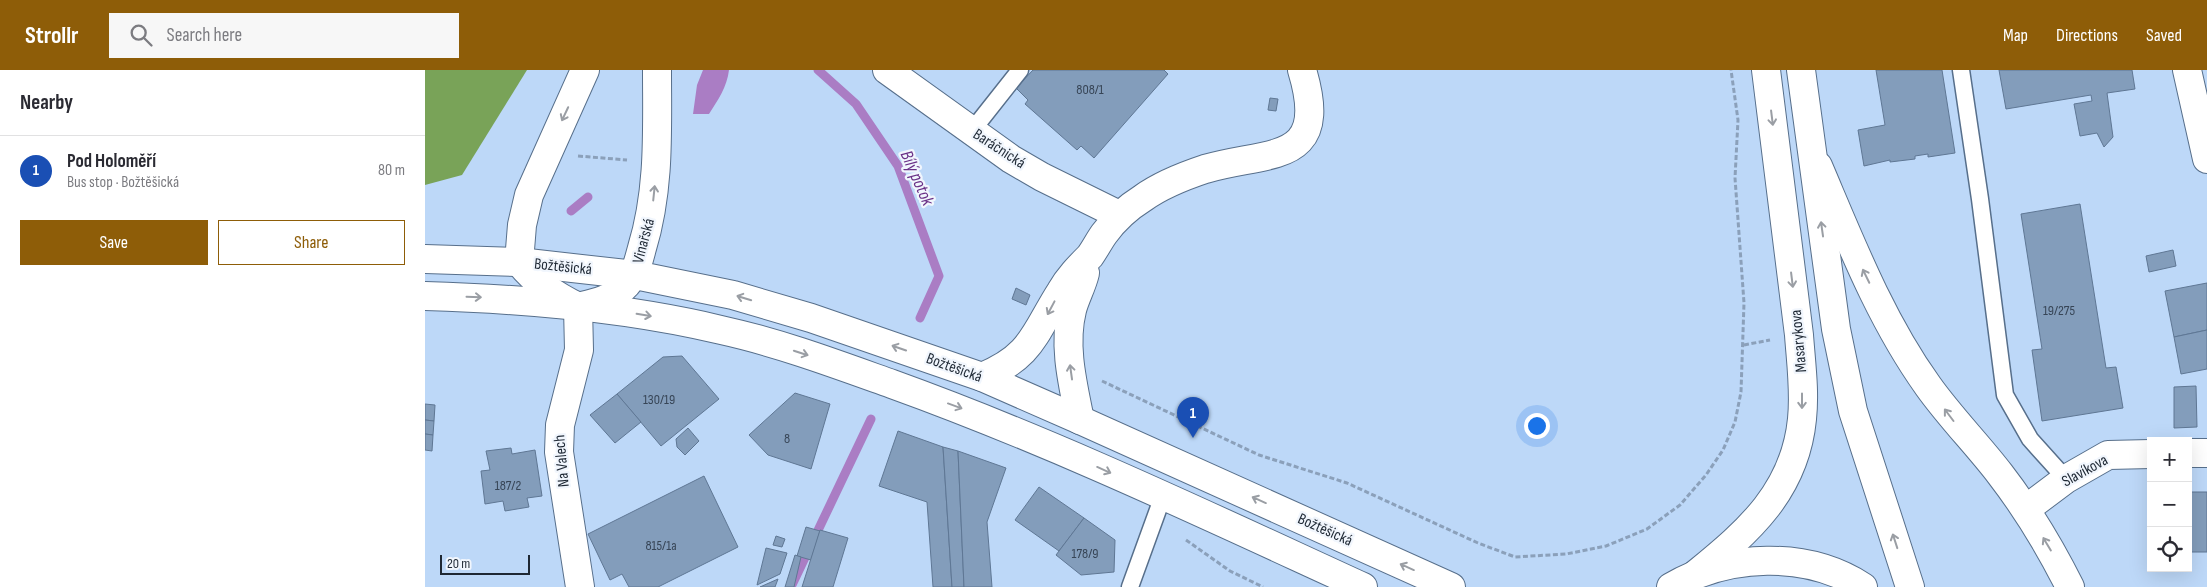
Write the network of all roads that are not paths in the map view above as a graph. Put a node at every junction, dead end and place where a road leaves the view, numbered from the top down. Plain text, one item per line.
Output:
1 (585, 70) edge
2 (657, 70) edge
3 (887, 70) edge
4 (1020, 70) edge
5 (1302, 70) edge
6 (1765, 70) edge
7 (1801, 70) edge
8 (1961, 70) edge
9 (2187, 70) edge
10 (971, 132) junction
11 (1812, 153) junction
12 (2207, 159) edge
13 (1119, 215) junction
14 (1091, 255) junction
15 (425, 259) edge
16 (519, 262) junction
17 (635, 275) junction
18 (425, 296) edge
19 (578, 307) junction
20 (982, 378) junction
21 (1080, 420) junction
22 (2192, 453) edge
23 (2207, 453) edge
24 (2147, 454) edge
25 (2066, 479) junction
26 (1159, 507) junction
27 (2026, 509) junction
28 (1696, 574) junction
29 (580, 587) edge
30 (1130, 587) edge
31 (1363, 587) edge
32 (1451, 587) edge
33 (1671, 587) edge
34 (1863, 587) edge
35 (1910, 587) edge
36 (2070, 587) edge

1 -> 16 street
17 -> 2 street, Vinařská
3 - 10 street, Baráčnická
4 - 10 lane
5 - 13 street
6 -> 28 street, Masarykova
7 - 11 street
8 - 25 lane
9 - 12 street
10 - 13 street, Baráčnická
27 -> 11 street
35 -> 11 street
13 - 14 street
14 -> 20 street
21 -> 14 street
15 - 16 street, Božtěšická
16 - 17 street, Božtěšická
16 - 19 street
17 - 19 street, Vinařská
20 -> 17 street, Božtěšická
18 -> 19 street
19 -> 26 street
19 - 29 street, Na Valech
20 - 21 street, Božtěšická
32 -> 21 street, Božtěšická
22 - 23 street
24 - 25 street, Slavíkova
25 - 27 street, Slavíkova
26 - 30 lane
26 - 31 street
36 -> 27 street
28 - 33 street
28 - 34 street

